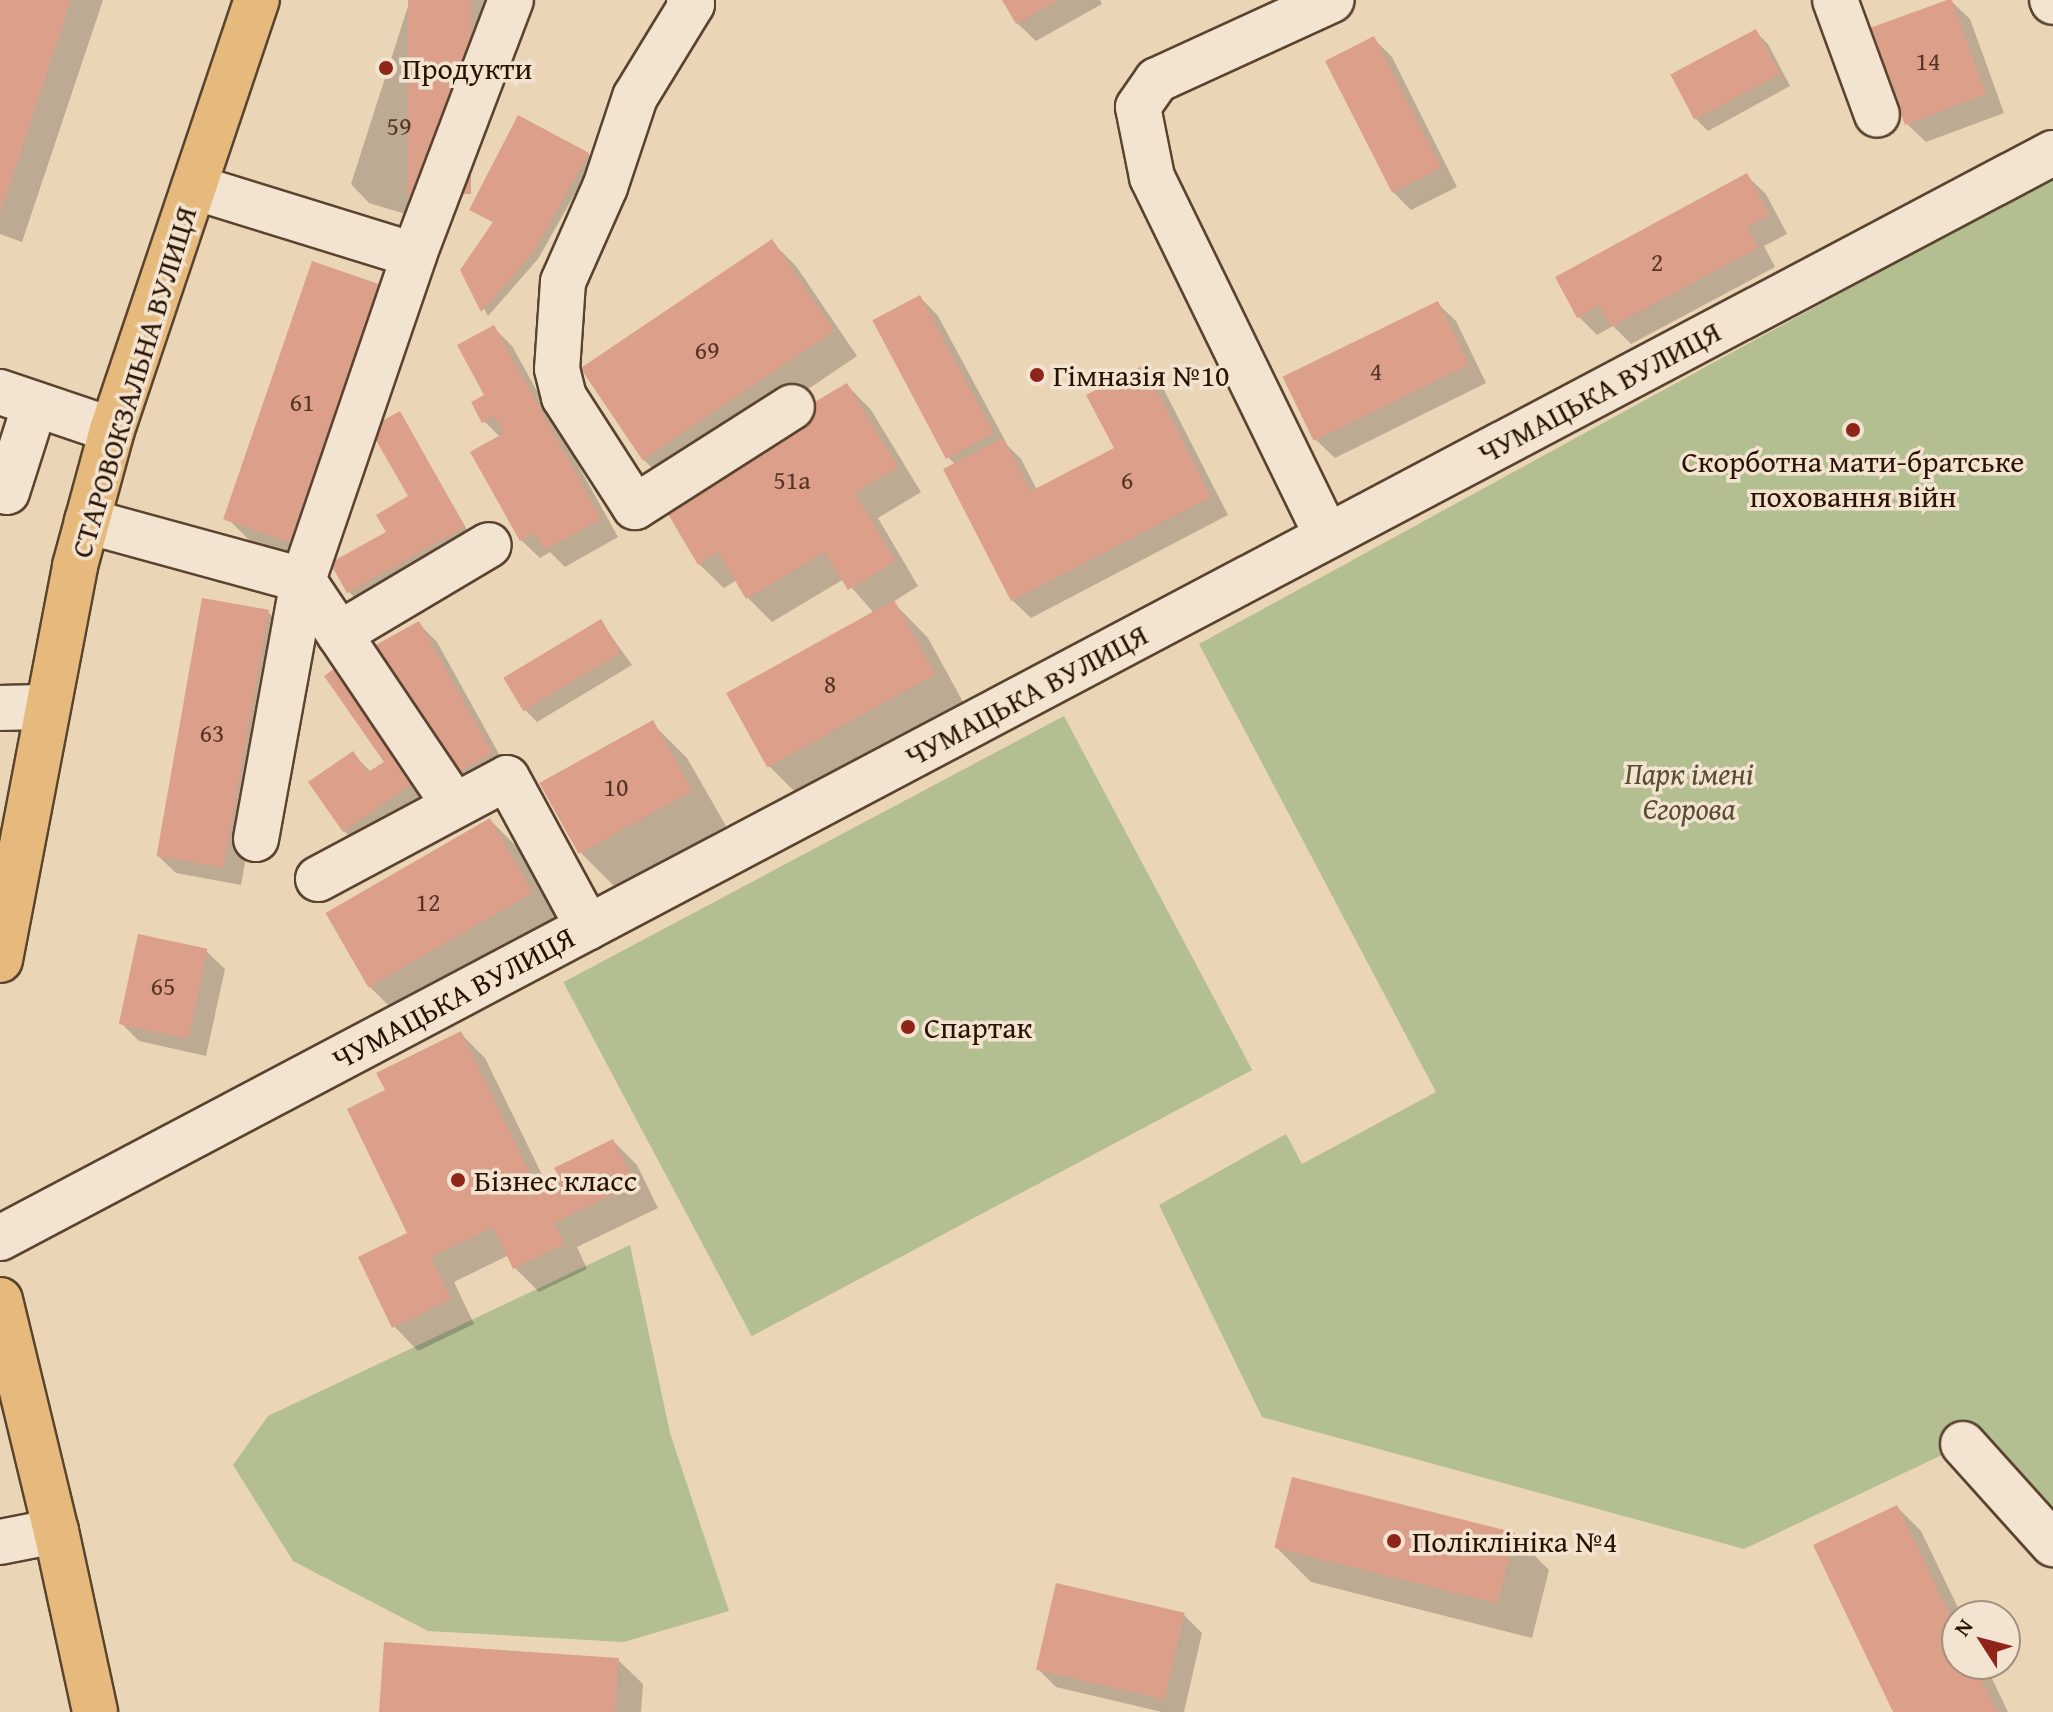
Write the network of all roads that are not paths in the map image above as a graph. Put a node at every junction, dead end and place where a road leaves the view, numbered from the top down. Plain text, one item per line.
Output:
1 (257, 0) edge
2 (511, 0) edge
3 (689, 0) edge
4 (1332, 0) edge
5 (1842, 2) edge
6 (1877, 115) dead end
7 (2053, 153) edge
8 (194, 187) junction
9 (414, 255) junction
10 (18, 398) edge
11 (792, 407) dead end
12 (112, 430) junction
13 (7, 492) dead end
14 (87, 521) junction
15 (1327, 536) junction
16 (489, 545) dead end
17 (303, 580) junction
18 (339, 634) junction
19 (46, 707) junction
20 (0, 708) edge
21 (454, 805) junction
22 (256, 839) dead end
23 (318, 879) dead end
24 (588, 927) junction
25 (0, 960) edge
26 (0, 1238) edge
27 (0, 1300) edge
28 (1963, 1444) dead end
29 (56, 1531) junction
30 (0, 1542) edge
31 (2053, 1544) edge
32 (95, 1712) edge

1 - 8 main road, СТАРОВОКЗАЛЬНА ВУЛИЦЯ
2 - 9 street
3 - 11 street
4 - 15 street
5 - 6 street
7 - 15 street, ЧУМАЦЬКА ВУЛИЦЯ
8 - 9 street
8 - 12 main road, СТАРОВОКЗАЛЬНА ВУЛИЦЯ
9 - 17 street
10 - 12 street
10 - 13 street
12 - 14 main road, СТАРОВОКЗАЛЬНА ВУЛИЦЯ
14 - 17 street
14 - 19 main road, СТАРОВОКЗАЛЬНА ВУЛИЦЯ
15 - 24 street, ЧУМАЦЬКА ВУЛИЦЯ
16 - 18 street
17 - 18 street
17 - 22 street
18 - 21 street
19 - 20 street
19 - 25 main road, СТАРОВОКЗАЛЬНА ВУЛИЦЯ
21 - 23 street
21 - 24 street
24 - 26 street, ЧУМАЦЬКА ВУЛИЦЯ
27 - 29 main road
28 - 31 street
29 - 30 street
29 - 32 main road

